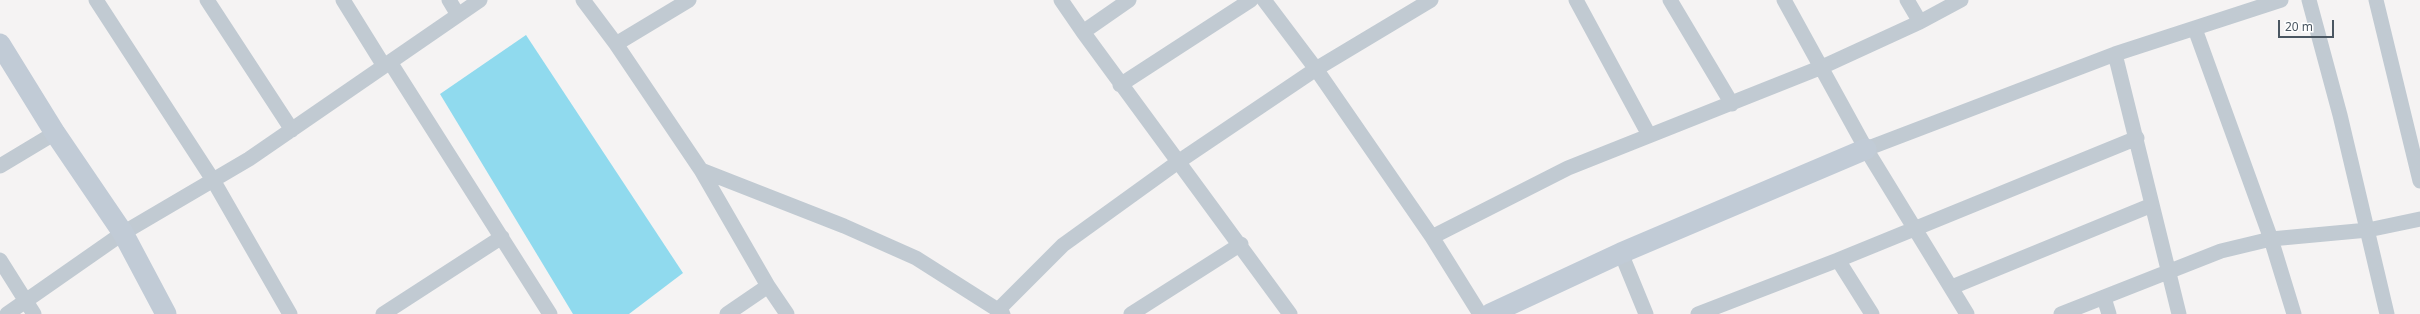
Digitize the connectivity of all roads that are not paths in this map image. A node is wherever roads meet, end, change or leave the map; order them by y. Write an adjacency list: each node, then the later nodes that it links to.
1 (96, 0): 41 (street)
2 (207, 0): 33 (street)
3 (343, 0): 28 (street)
4 (449, 0): 21 (street)
5 (480, 0): 21 (street)
6 (583, 0): 26 (street)
7 (689, 0): 26 (street)
8 (1061, 0): 24 (street)
9 (1129, 0): 24 (street)
10 (1251, 0): 31 (street)
11 (1264, 0): 30 (street)
12 (1431, 0): 30 (street)
13 (1576, 0): 35 (street)
14 (1670, 0): 32 (street)
15 (1784, 0): 29 (street)
16 (1907, 0): 22 (street)
17 (1961, 0): 22 (street)
18 (2282, 0): 23 (street)
19 (2309, 0): 46 (street)
20 (2376, 0): 42 (street)
21 (458, 15): 28 (street)
22 (1920, 22): 29 (street)
23 (2195, 29): 27 (street); 50 (street)
24 (1083, 32): 31 (street)
25 (0, 44): 34 (street)
26 (616, 44): 40 (street)
27 (2115, 54): 36 (street); 37 (street)
28 (387, 64): 33 (street); 48 (street)
29 (1822, 67): 32 (street); 37 (street)
30 (1316, 69): 38 (street); 49 (street)
31 (1120, 85): 38 (street)
32 (1732, 104): 35 (street)
33 (292, 130): 41 (street)
34 (55, 134): 39 (street); 47 (street)
35 (1649, 135): 49 (street)
36 (2137, 138): 43 (street); 45 (street)
37 (1866, 149): 45 (street); 52 (street)
38 (1178, 162): 51 (street); 60 (street)
39 (0, 166)
40 (701, 170): 56 (street); 60 (street)
41 (213, 180): 47 (street); 64 (street)
42 (2420, 181)
43 (2152, 205): 55 (street); 57 (street)
44 (2420, 219): 46 (street)
45 (1916, 229): 54 (street); 57 (street)
46 (2368, 230): 50 (street); 81 (street)
47 (123, 233): 59 (street); 63 (street)
48 (502, 237): 65 (street); 66 (street)
49 (1432, 237): 71 (street)
50 (2271, 239): 55 (street); 80 (street)
51 (1241, 244): 69 (street); 70 (street)
52 (1621, 253): 72 (street); 73 (street)
53 (0, 260): 59 (street)
54 (1838, 260): 74 (street); 75 (street)
55 (2167, 271): 58 (street); 79 (street)
56 (768, 286): 67 (street); 68 (street)
57 (1952, 287): 76 (street)
58 (2104, 298): 77 (street); 78 (street)
59 (25, 302): 61 (street); 62 (street)
60 (1001, 312)
61 (7, 314)
62 (34, 314)
63 (166, 314)
64 (290, 314)
65 (383, 314)
66 (550, 314)
67 (727, 314)
68 (786, 314)
69 (1131, 314)
70 (1290, 314)
71 (1480, 314)
72 (1490, 314)
73 (1646, 314)
74 (1698, 314)
75 (1872, 314)
76 (1967, 314)
77 (2061, 314)
78 (2109, 314)
79 (2179, 314)
80 (2294, 314)
81 (2387, 314)

